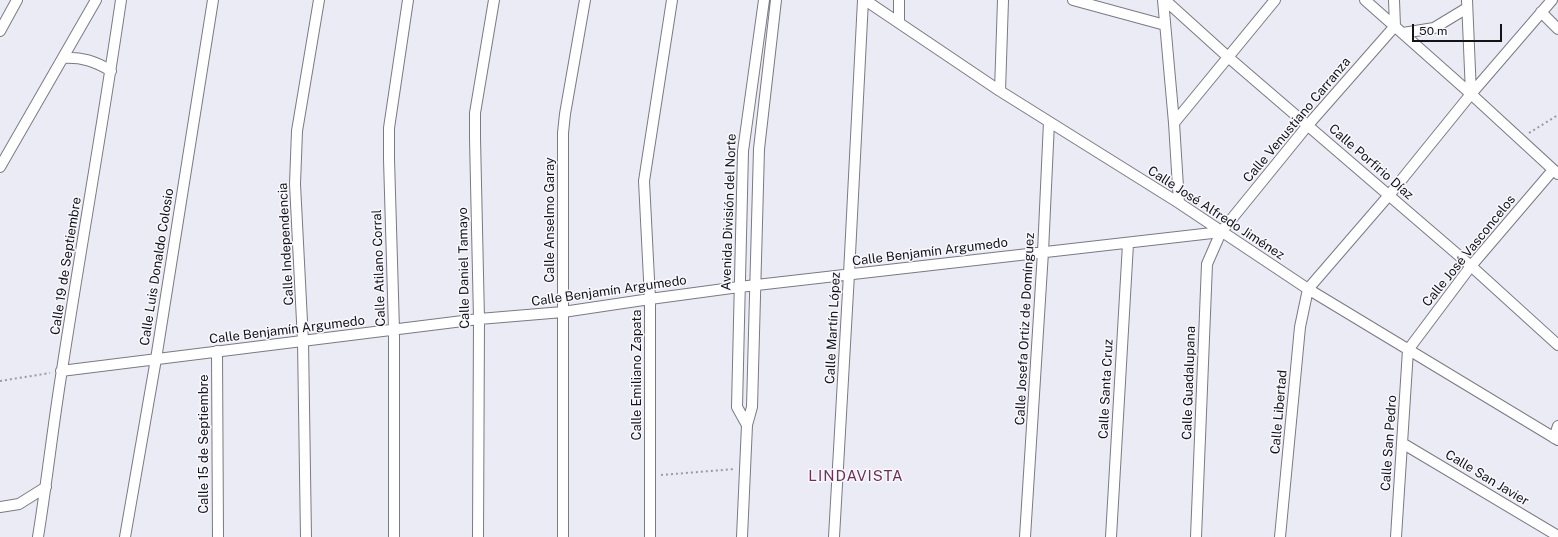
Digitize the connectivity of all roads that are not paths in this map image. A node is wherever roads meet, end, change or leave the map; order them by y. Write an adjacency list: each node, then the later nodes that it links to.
1 (18, 0): 27 (street)
2 (121, 0): 31 (street, Calle 19 de Septiembre)
3 (213, 0): 57 (street, Calle Luis Donaldo Colosio)
4 (319, 0): 53 (street, Calle Independencia)
5 (408, 0): 52 (street, Calle Atilano Corral)
6 (494, 0): 51 (street, Calle Daniel Tamayo)
7 (584, 0): 50 (street, Calle Anselmo Garay)
8 (672, 0): 49 (street, Calle Emiliano Zapata)
9 (764, 0): 47 (street, Avenida División del Norte)
10 (776, 0): 46 (street, Avenida División del Norte)
11 (864, 0): 23 (street, Calle José Alfredo Jiménez); 45 (street, Calle Martín López)
12 (899, 0): 23 (street)
13 (1003, 0): 32 (street)
14 (1073, 0): 24 (street)
15 (1164, 0): 24 (street); 29 (street, Calle Porfirio Díaz)
16 (1275, 0): 29 (street)
17 (1365, 0): 25 (street)
18 (1394, 0): 25 (street)
19 (1552, 0): 22 (street)
20 (95, 1): 30 (street)
21 (1467, 4): 28 (street); 33 (street)
22 (1541, 12): 26 (street); 33 (street)
23 (899, 23): 32 (street, Calle José Alfredo Jiménez)
24 (1165, 25): 35 (street)
25 (1395, 26): 28 (street); 36 (street, Calle Venustiano Carranza)
26 (1558, 29)
27 (0, 31)
28 (1403, 33): 33 (street)
29 (1228, 57): 35 (street); 36 (street, Calle Porfirio Díaz)
30 (63, 58): 31 (street); 37 (street)
31 (111, 71): 58 (street, Calle 19 de Septiembre)
32 (1000, 91): 34 (street, Calle José Alfredo Jiménez)
33 (1472, 94): 38 (street); 39 (street)
34 (1049, 122): 40 (street, Calle José Alfredo Jiménez); 43 (street, Calle Josefa Ortiz de Domínguez)
35 (1174, 123): 40 (street)
36 (1308, 125): 39 (street, Calle Porfirio Díaz); 41 (street, Calle Venustiano Carranza)
37 (0, 167)
38 (1556, 172): 44 (street, Calle José Vasconcelos)
39 (1390, 194): 44 (street, Calle Porfirio Díaz); 48 (street)
40 (1179, 203): 41 (street, Calle José Alfredo Jiménez)
41 (1221, 232): 42 (street, Calle Benjamín Argumedo); 48 (street, Calle José Alfredo Jiménez); 78 (street, Calle Guadalupana)
42 (1128, 244): 43 (street, Calle Benjamín Argumedo); 77 (street, Calle Santa Cruz)
43 (1043, 252): 45 (street, Calle Benjamín Argumedo); 76 (street, Calle Josefa Ortiz de Domínguez)
44 (1471, 266): 54 (street, Calle Porfirio Díaz); 55 (street, Calle José Vasconcelos)
45 (849, 274): 46 (street, Calle Benjamín Argumedo); 75 (street, Calle Martín López)
46 (755, 286): 47 (street, Calle Benjamín Argumedo); 59 (street, Avenida División del Norte)
47 (739, 287): 49 (street, Calle Benjamín Argumedo); 59 (street, Avenida División del Norte)
48 (1308, 289): 55 (street, Calle José Alfredo Jiménez); 79 (street, Calle Libertad)
49 (650, 299): 50 (street, Calle Benjamín Argumedo); 73 (street, Calle Emiliano Zapata)
50 (563, 312): 51 (street, Calle Benjamín Argumedo); 72 (street, Calle Anselmo Garay)
51 (479, 319): 52 (street, Calle Benjamín Argumedo); 71 (street, Calle Daniel Tamayo)
52 (394, 330): 53 (street, Calle Benjamín Argumedo); 70 (street, Calle Atilano Corral)
53 (303, 341): 56 (street, Calle Benjamín Argumedo); 69 (street, Calle Independencia)
54 (1558, 345)
55 (1408, 350): 61 (street, Calle José Alfredo Jiménez); 62 (street, Calle San Pedro)
56 (217, 351): 57 (street, Calle Benjamín Argumedo); 68 (street, Calle 15 de Septiembre)
57 (156, 359): 58 (street, Calle Benjamín Argumedo); 67 (street, Calle Luis Donaldo Colosio)
58 (62, 371): 63 (street, Calle 19 de Septiembre)
59 (746, 425): 74 (street, Avenida División del Norte)
60 (1558, 426): 61 (street)
61 (1556, 439)
62 (1402, 443): 65 (street, Calle San Javier); 80 (street, Calle San Pedro)
63 (46, 487): 64 (street); 66 (street, Calle 19 de Septiembre)
64 (0, 507)
65 (1558, 536)
66 (38, 537)
67 (125, 537)
68 (218, 537)
69 (306, 537)
70 (394, 537)
71 (478, 537)
72 (563, 537)
73 (650, 537)
74 (742, 537)
75 (834, 537)
76 (1025, 537)
77 (1110, 537)
78 (1196, 537)
79 (1280, 537)
80 (1396, 537)

